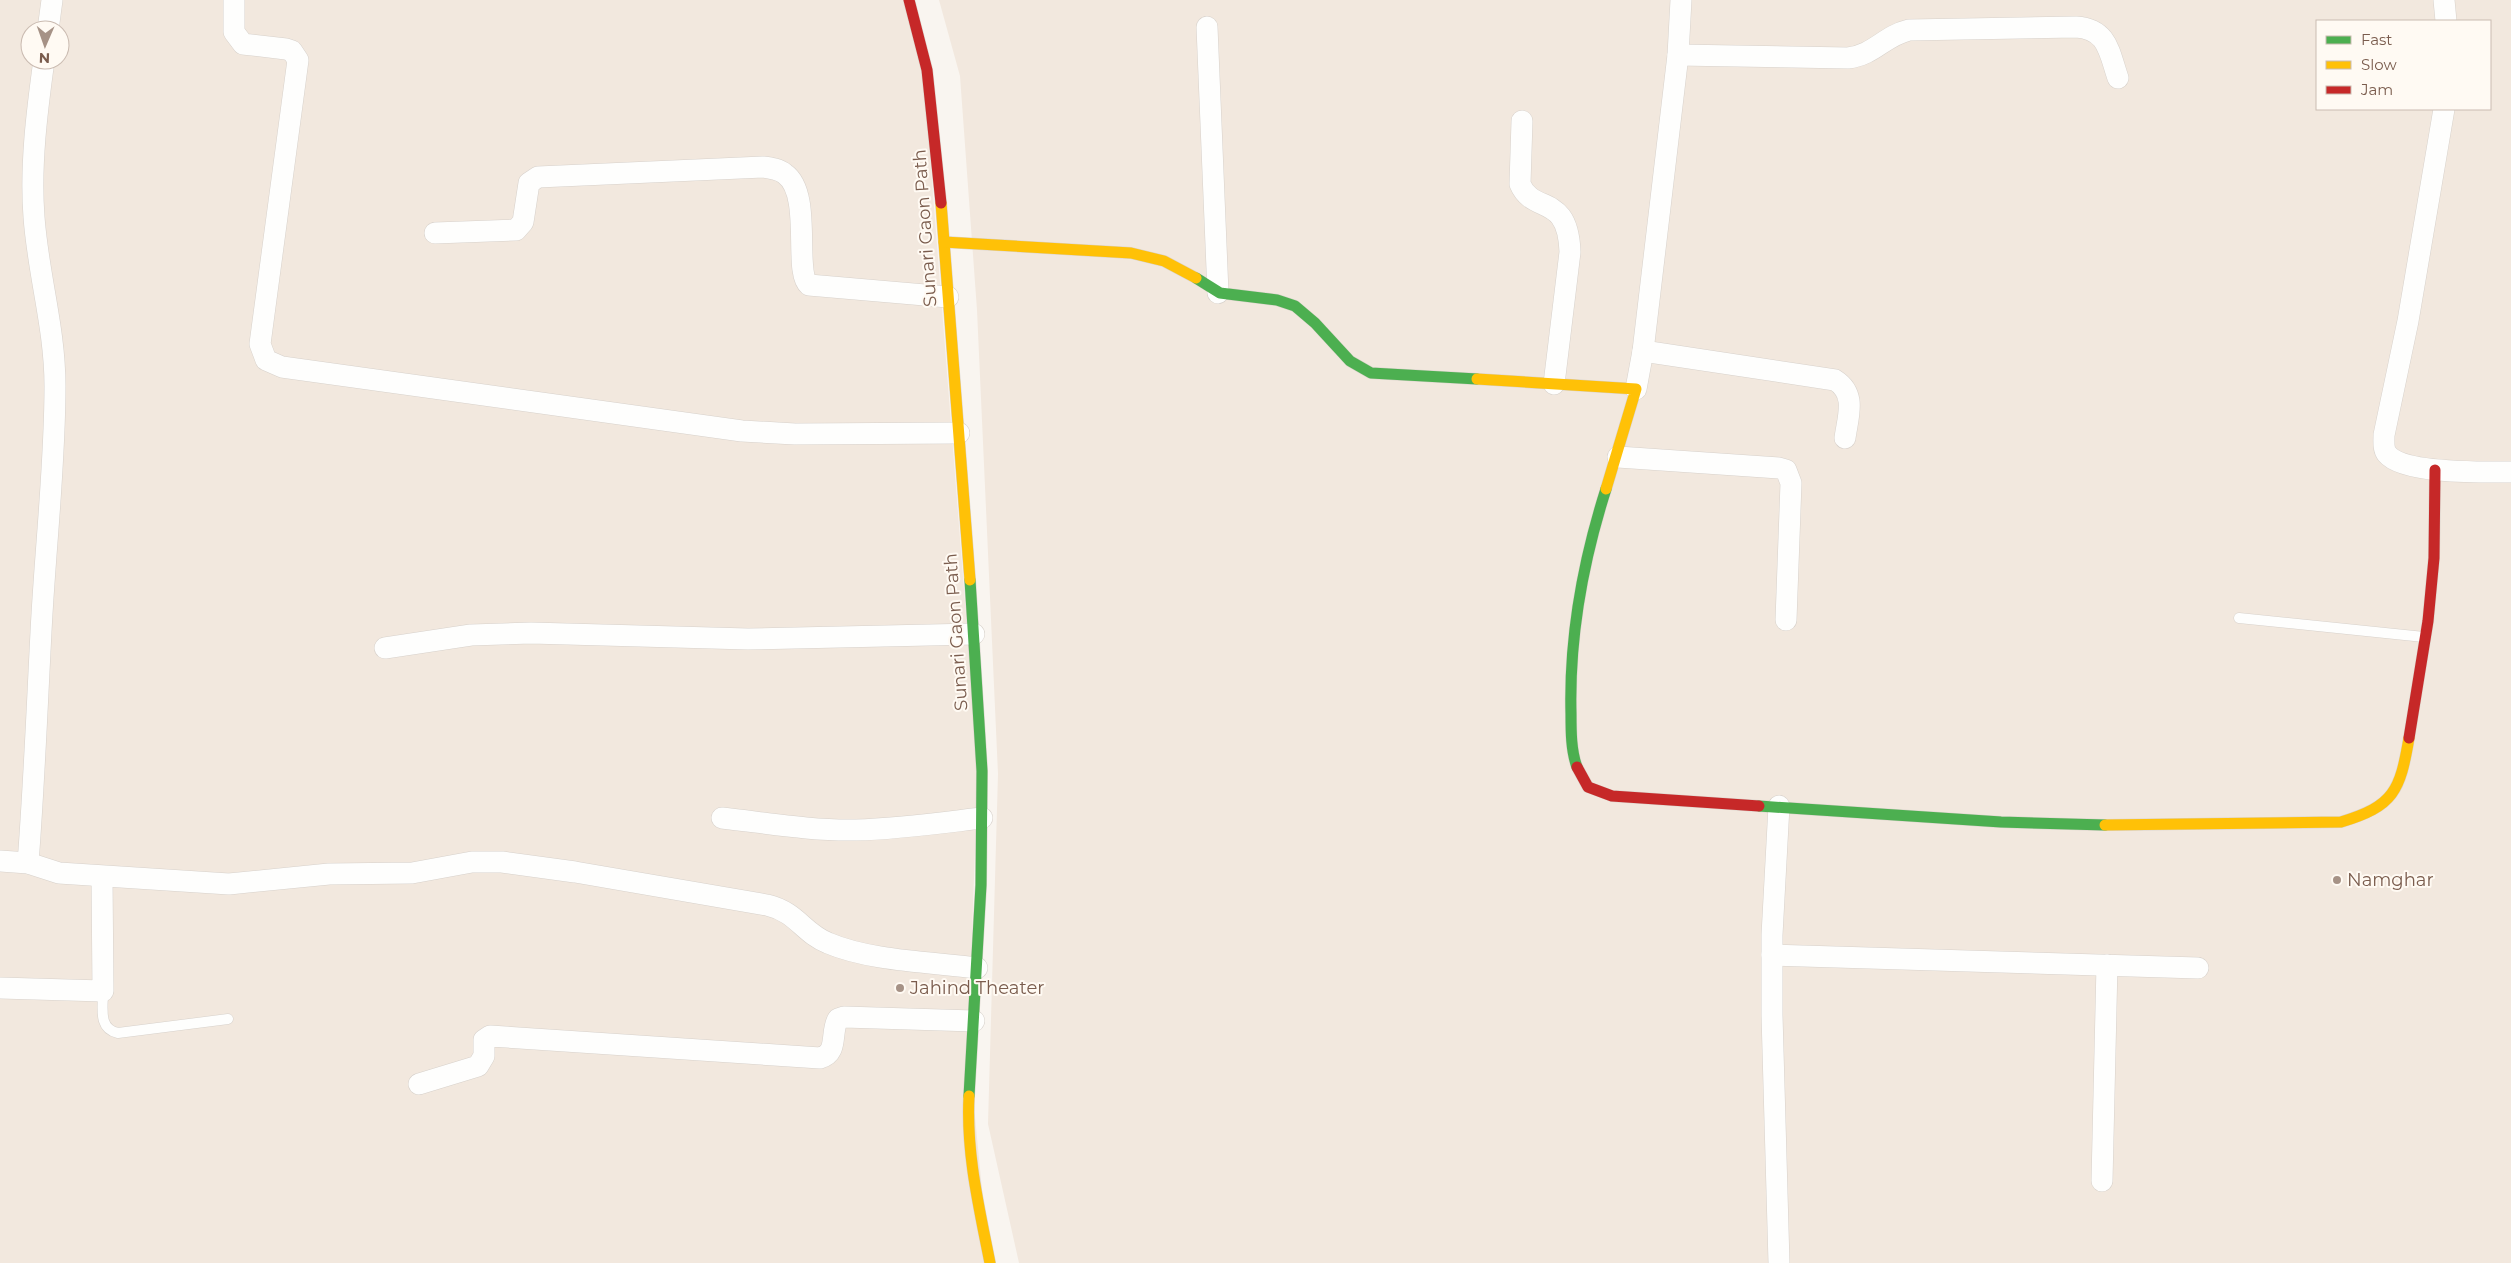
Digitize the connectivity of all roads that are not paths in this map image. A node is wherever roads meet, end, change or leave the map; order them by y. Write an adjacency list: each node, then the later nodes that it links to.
1 (52, 0): 6 (street)
2 (234, 0): 21 (street)
3 (909, 0): 15 (street, Sunari Gaon Path)
4 (1680, 0): 9 (street)
5 (2444, 0): 7 (street)
6 (49, 20)
7 (2446, 20)
8 (1207, 27): 16 (street)
9 (1678, 55): 11 (street); 18 (street)
10 (43, 70): 35 (street)
11 (2118, 78)
12 (2444, 110): 24 (street)
13 (1522, 121): 19 (street)
14 (435, 233): 17 (street)
15 (944, 242): 16 (street); 17 (street, Sunari Gaon Path)
16 (1218, 293): 19 (street)
17 (948, 297): 21 (street, Sunari Gaon Path)
18 (1643, 351): 20 (street); 22 (street)
19 (1554, 384): 20 (street)
20 (1636, 389): 23 (street)
21 (959, 433): 28 (street, Sunari Gaon Path)
22 (1845, 438)
23 (1618, 457): 27 (street); 31 (street)
24 (2435, 470): 25 (street); 29 (street)
25 (2511, 472)
26 (2239, 618): 29 (lane)
27 (1786, 620)
28 (974, 634): 30 (street); 33 (street, Sunari Gaon Path)
29 (2426, 637): 31 (street)
30 (385, 648)
31 (1780, 806): 37 (street)
32 (722, 818): 33 (street)
33 (982, 818): 39 (street, Sunari Gaon Path)
34 (0, 861): 35 (street)
35 (28, 863): 36 (street)
36 (102, 877): 39 (street); 42 (street)
37 (1772, 955): 38 (street); 48 (street)
38 (2107, 965): 40 (street); 46 (street)
39 (977, 968): 44 (street, Sunari Gaon Path)
40 (2198, 968)
41 (0, 988): 42 (street)
42 (102, 991): 43 (lane)
43 (228, 1019)
44 (974, 1021): 45 (street); 47 (street, Sunari Gaon Path)
45 (419, 1084)
46 (2102, 1181)
47 (990, 1263)
48 (1779, 1263)

